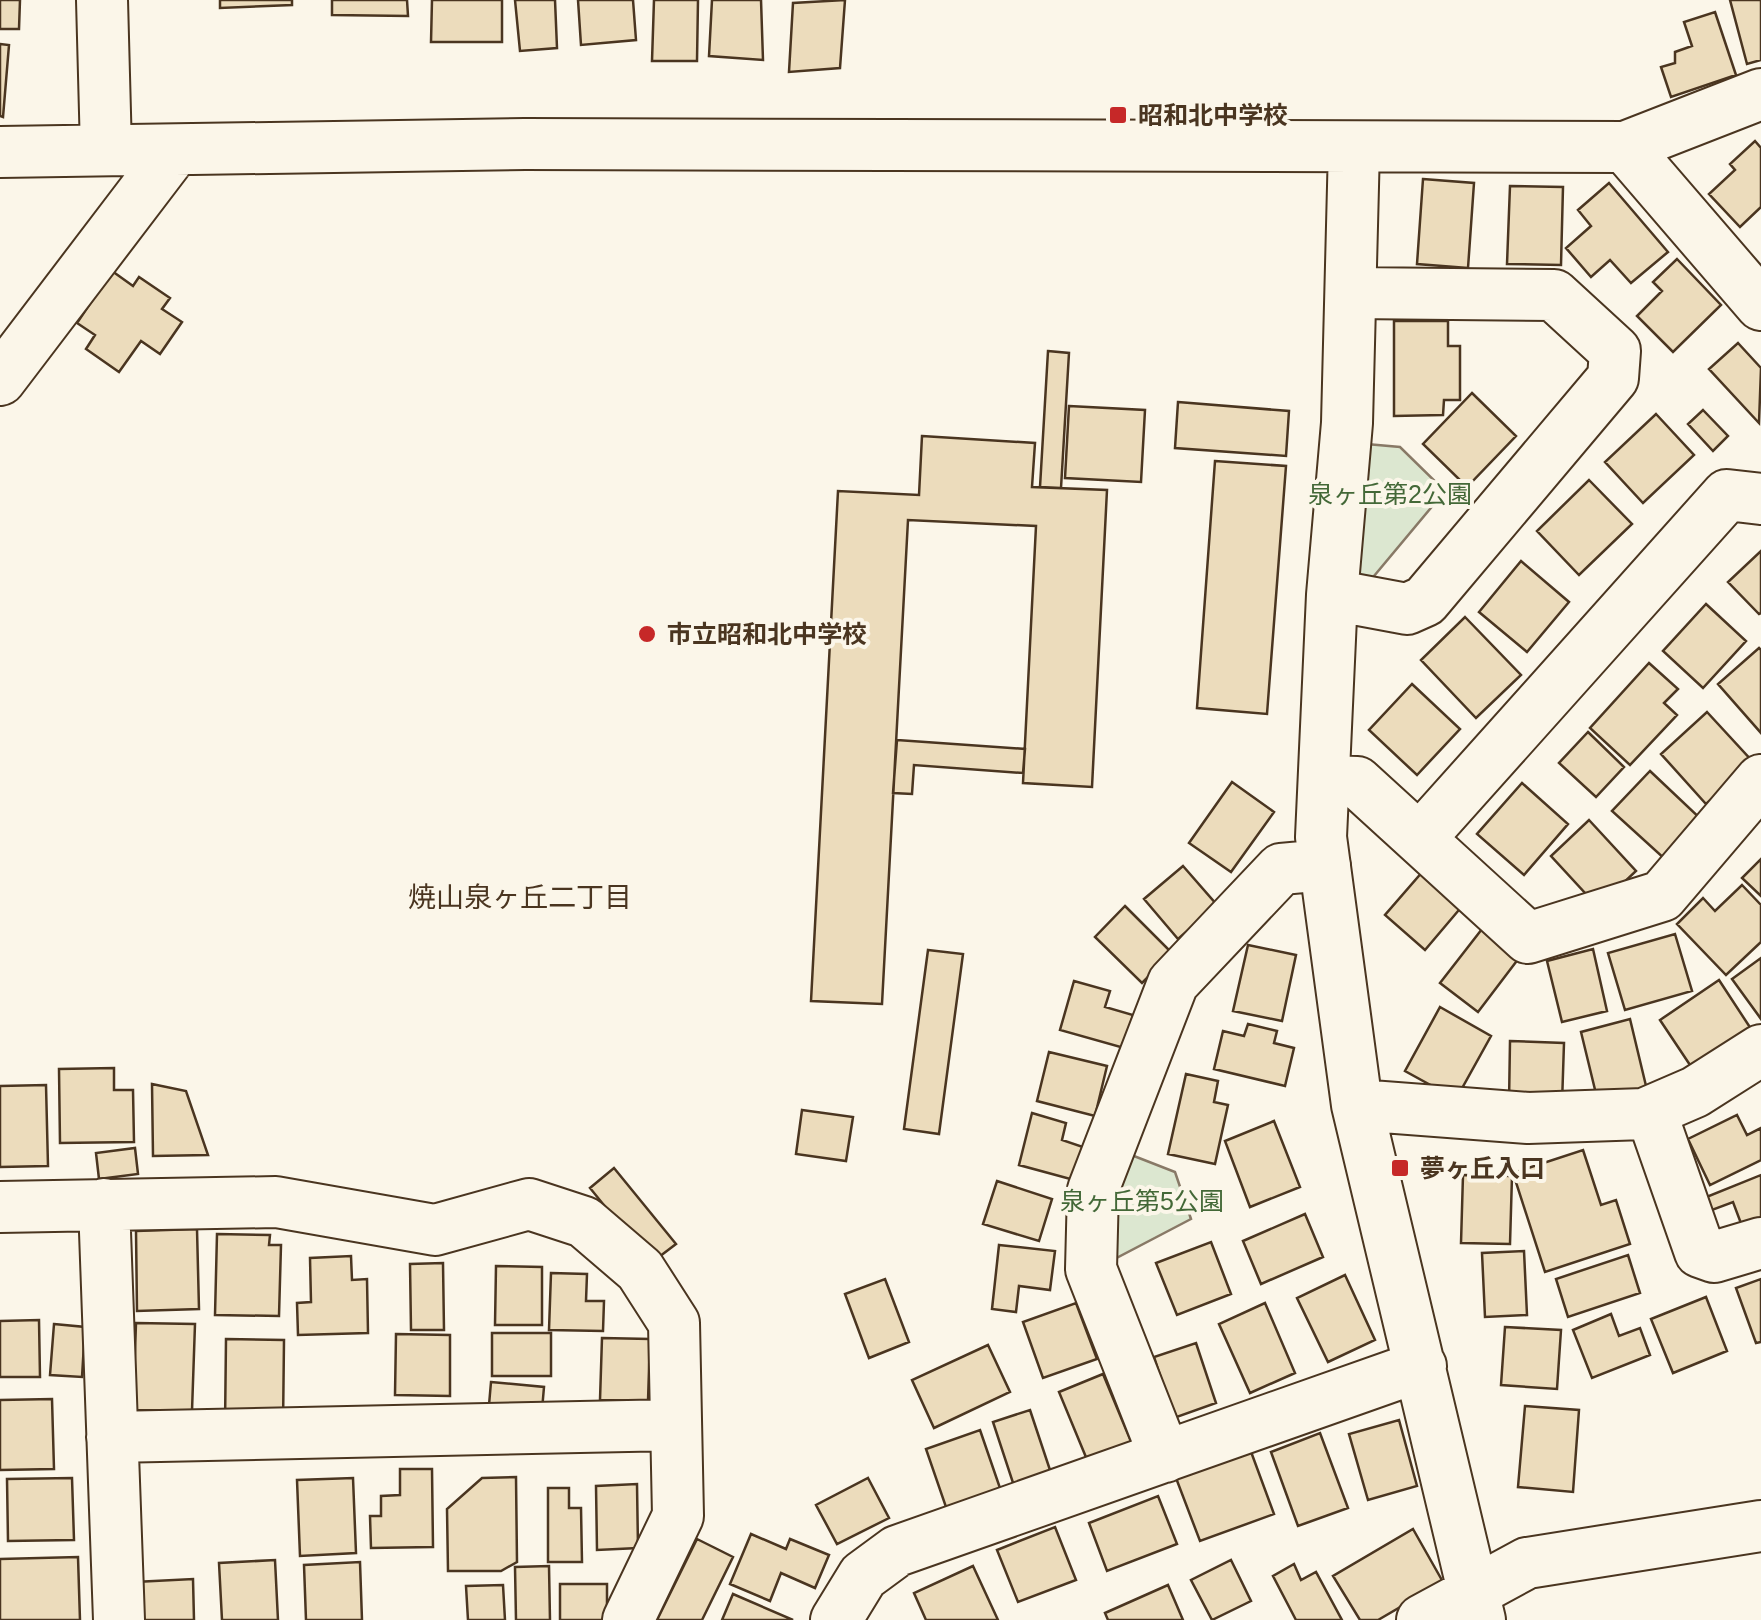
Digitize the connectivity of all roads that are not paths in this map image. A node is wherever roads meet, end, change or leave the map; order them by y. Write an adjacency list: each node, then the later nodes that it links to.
1 (102, 0): 5 (street)
2 (1761, 94): 4 (street)
3 (1354, 146): 4 (street); 6 (street); 8 (street)
4 (1625, 146): 9 (street)
5 (106, 150): 6 (street); 7 (street)
6 (176, 150): 10 (street)
7 (0, 152)
8 (1352, 293): 12 (street); 12 (street)
9 (1761, 305)
10 (0, 380)
11 (1761, 499): 15 (street)
12 (1332, 595): 14 (street)
13 (1761, 780): 15 (street)
14 (1327, 782): 15 (street); 16 (street)
15 (1421, 836)
16 (1325, 865): 18 (street); 26 (street)
17 (1761, 1050): 19 (street)
18 (1356, 1105): 19 (street); 23 (street)
19 (1651, 1112): 22 (street)
20 (104, 1204): 21 (street); 24 (street); 25 (street)
21 (0, 1206)
22 (1761, 1242)
23 (1421, 1366): 26 (street); 28 (street)
24 (676, 1425): 25 (street); 30 (street)
25 (112, 1437): 29 (street)
26 (1165, 1457): 31 (street)
27 (1761, 1526): 28 (street)
28 (1477, 1604): 32 (street)
29 (119, 1620)
30 (628, 1620)
31 (836, 1620)
32 (1422, 1620)

